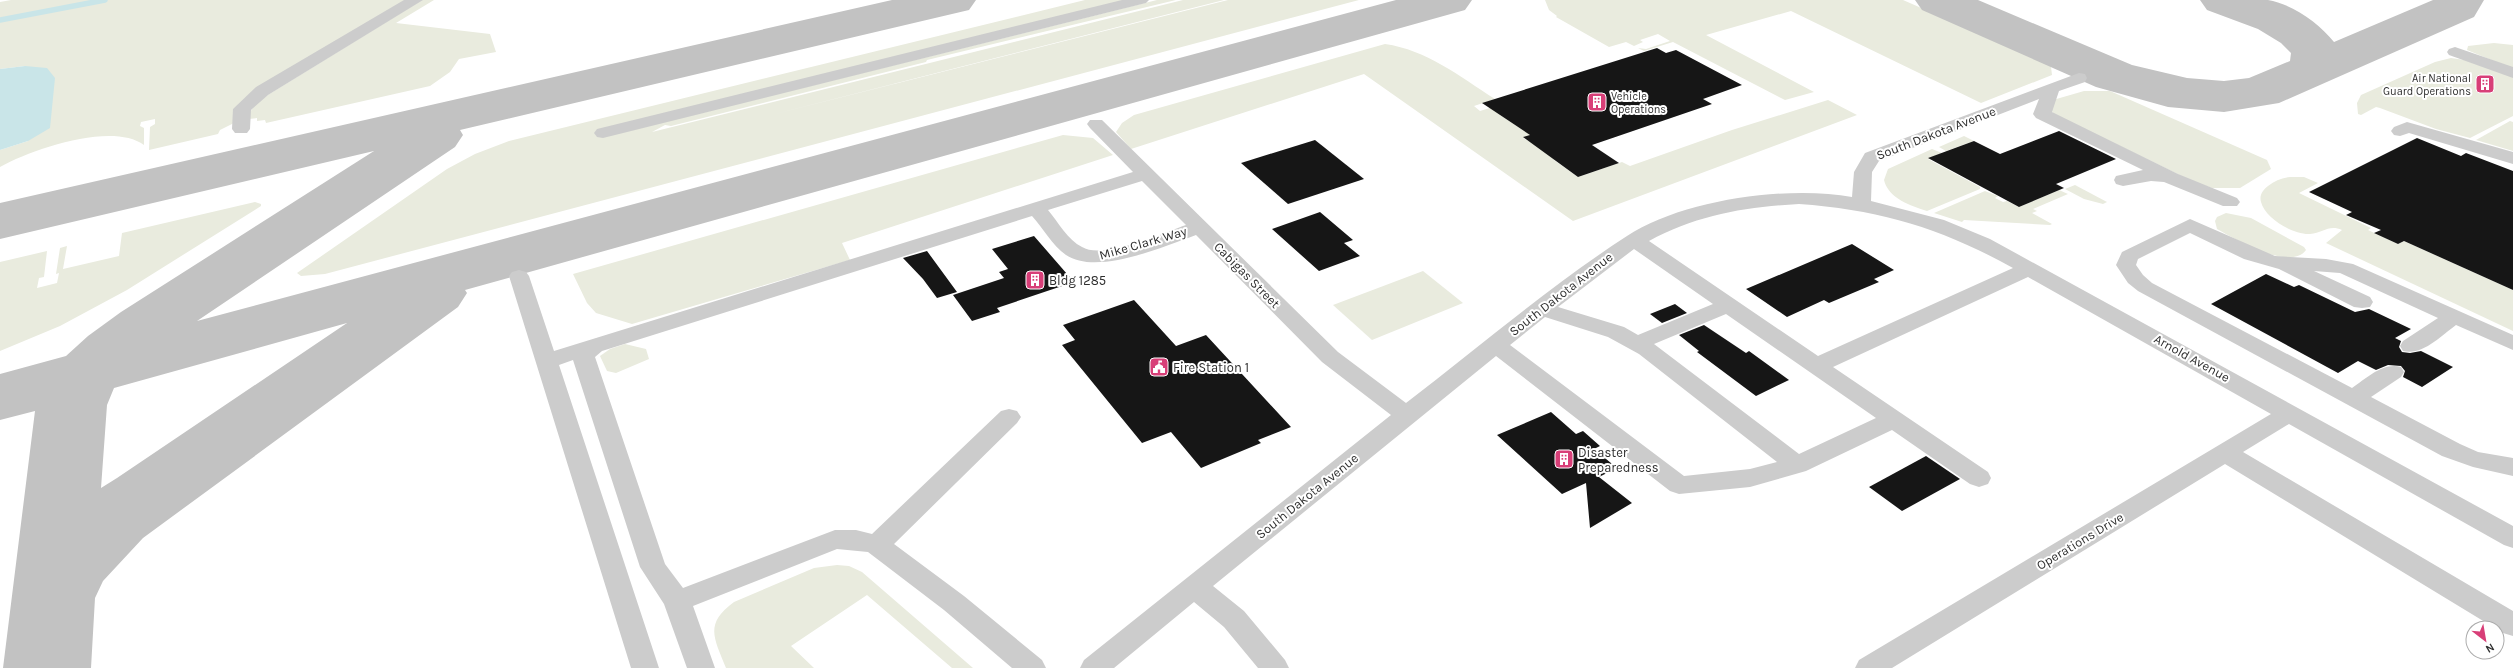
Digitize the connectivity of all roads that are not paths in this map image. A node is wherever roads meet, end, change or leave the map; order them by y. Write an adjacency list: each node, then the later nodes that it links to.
1 (415, 0): 8 (street)
2 (1141, 0): 10 (street)
3 (2455, 52): 4 (street)
4 (2513, 73)
5 (2079, 78): 6 (street, South Dakota Avenue)
6 (2052, 88): 13 (street); 16 (street, South Dakota Avenue)
7 (1096, 124): 12 (street, Cabigas Street)
8 (241, 129)
9 (2400, 131): 11 (street)
10 (603, 132)
11 (2513, 158)
12 (1145, 174): 17 (street); 18 (street, Cabigas Street)
13 (2170, 176): 14 (street); 15 (street)
14 (2122, 180)
15 (2230, 202)
16 (1861, 203): 19 (street, South Dakota Avenue); 21 (street, Arnold Avenue)
17 (1036, 208): 18 (street, Mike Clark Way); 30 (street)
18 (1199, 227): 37 (street, Cabigas Street)
19 (1634, 240): 24 (street); 25 (street, South Dakota Avenue)
20 (2282, 263): 23 (street); 26 (street); 35 (street)
21 (2031, 268): 33 (street); 36 (street, Arnold Avenue)
22 (519, 276): 32 (street)
23 (2362, 302)
24 (1729, 304): 27 (street); 33 (street)
25 (1540, 310): 27 (street); 29 (street, South Dakota Avenue)
26 (2455, 316): 28 (street); 31 (street)
27 (1637, 343): 41 (street)
28 (2513, 343)
29 (1496, 344): 37 (street, South Dakota Avenue); 41 (street)
30 (594, 346): 32 (street); 47 (street)
31 (2411, 346)
32 (546, 361): 49 (street)
33 (1818, 366): 39 (street)
34 (2393, 372): 35 (street)
35 (2353, 398): 42 (street)
36 (2290, 413): 40 (street, Operations Drive); 44 (street, Arnold Avenue)
37 (1406, 415): 46 (street, South Dakota Avenue)
38 (1009, 417): 45 (street)
39 (1895, 419): 41 (street); 43 (street)
40 (2226, 453): 48 (street); 54 (street, Operations Drive)
41 (1798, 465)
42 (2513, 467)
43 (1979, 478)
44 (2513, 538)
45 (877, 545): 47 (street); 51 (street)
46 (1195, 587): 52 (street, South Dakota Avenue); 53 (street)
47 (676, 601): 50 (street)
48 (2513, 625)
49 (645, 668)
50 (701, 668)
51 (1032, 668)
52 (1094, 668)
53 (1275, 668)
54 (1869, 668)

